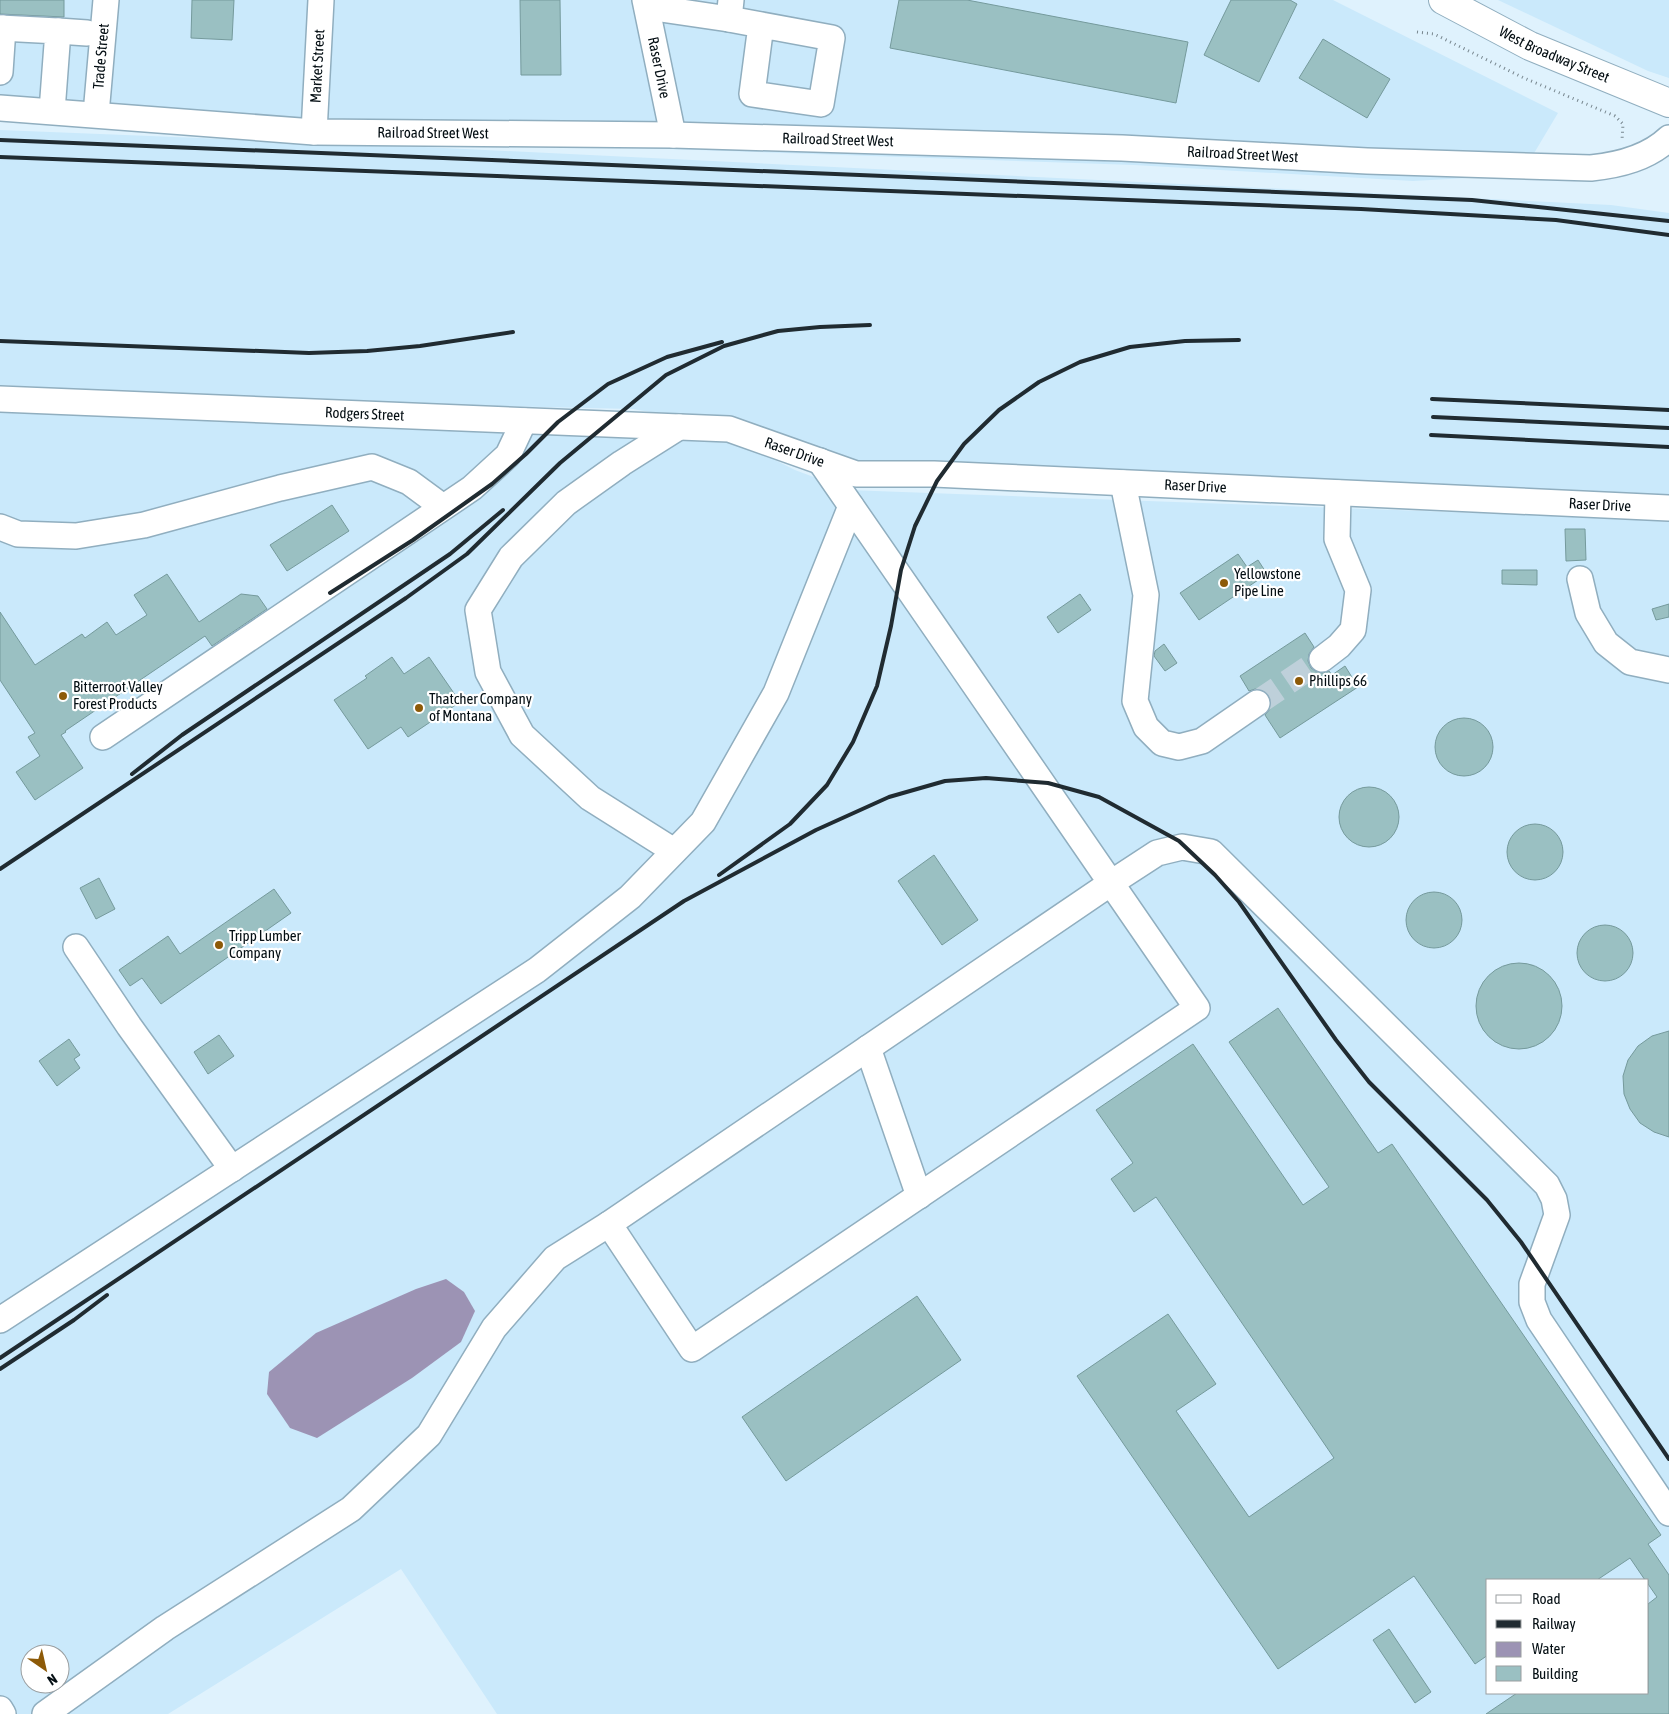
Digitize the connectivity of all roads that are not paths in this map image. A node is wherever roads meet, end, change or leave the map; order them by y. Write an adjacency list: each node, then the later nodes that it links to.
1 (106, 0): 14 (street, Trade Street)
2 (321, 0): 15 (street, Market Street)
3 (1443, 0): 11 (main road, West Broadway Street)
4 (646, 3): 5 (street); 16 (street, Raser Drive)
5 (730, 10): 6 (street)
6 (761, 25)
7 (2, 28): 8 (street); 10 (street)
8 (58, 31): 9 (street); 13 (street)
9 (87, 33)
10 (0, 72)
11 (1669, 104)
12 (0, 108): 13 (street, Railroad Street West)
13 (52, 111): 14 (street, Railroad Street West)
14 (96, 114): 15 (street, Railroad Street West)
15 (314, 132): 16 (street, Railroad Street West)
16 (673, 135): 17 (street, Railroad Street West)
17 (1669, 138)
18 (0, 399): 19 (street, Rodgers Street)
19 (524, 421): 20 (street, Rodgers Street); 26 (street)
20 (679, 427): 21 (street, Rodgers Street); 34 (street)
21 (730, 429): 22 (street, Raser Drive)
22 (820, 460): 23 (street, Raser Drive); 25 (street)
23 (1123, 483): 24 (street, Raser Drive); 32 (street)
24 (1338, 493): 27 (street, Raser Drive); 30 (street)
25 (852, 506): 34 (street); 35 (street)
26 (443, 507): 28 (street); 33 (street)
27 (1669, 508)
28 (0, 527)
29 (1580, 579): 31 (street)
30 (1322, 659)
31 (1669, 670)
32 (1257, 703)
33 (102, 737)
34 (674, 851): 38 (street)
35 (1111, 883): 37 (street); 39 (street); 42 (street)
36 (76, 947): 38 (street)
37 (868, 1048): 39 (street); 40 (street)
38 (232, 1169): 41 (street)
39 (919, 1196): 40 (street)
40 (609, 1224): 45 (street)
41 (0, 1320)
42 (1669, 1513)
43 (0, 1710): 44 (street)
44 (3, 1714)
45 (45, 1714)

